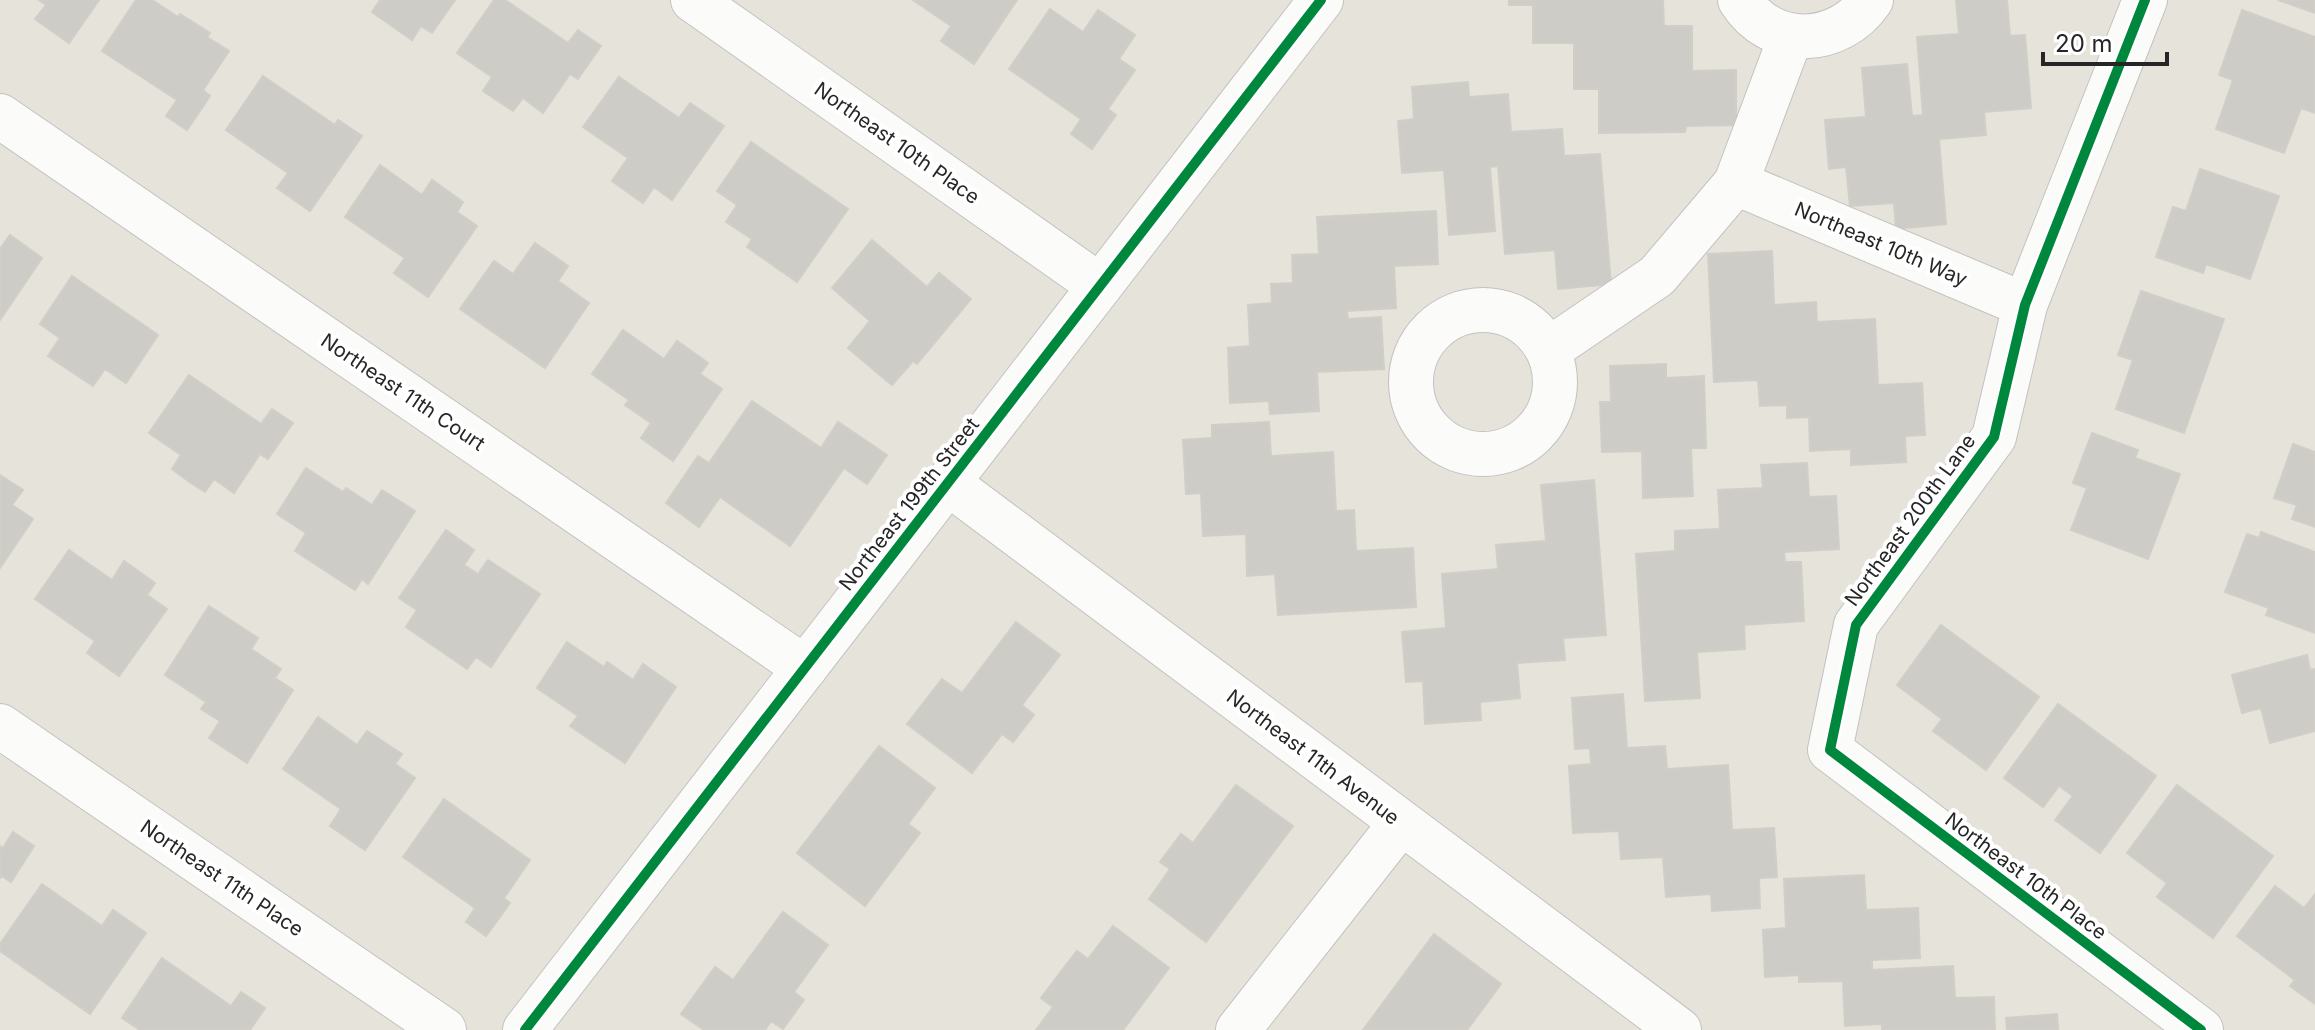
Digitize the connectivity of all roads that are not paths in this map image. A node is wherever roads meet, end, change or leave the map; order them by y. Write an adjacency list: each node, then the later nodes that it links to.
1 (693, 0): 9 (street, Northeast 10th Place)
2 (1321, 0): 9 (street, Northeast 199th Street)
3 (1740, 0): 6 (street)
4 (1871, 0): 6 (street)
5 (2145, 0): 10 (street, Northeast 200th Lane)
6 (1791, 36): 8 (street)
7 (0, 116): 13 (street, Northeast 11th Court)
8 (1736, 183): 10 (street, Northeast 10th Way); 11 (street)
9 (1100, 286): 12 (street, Northeast 199th Street)
10 (2025, 305): 15 (street, Northeast 200th Lane)
11 (1548, 350)
12 (948, 483): 13 (street, Northeast 199th Street); 16 (street, Northeast 11th Avenue)
13 (805, 668): 18 (street, Northeast 199th Street)
14 (0, 726): 17 (street, Northeast 11th Place)
15 (1830, 750): 21 (street, Northeast 10th Place)
16 (1401, 823): 19 (street); 20 (street, Northeast 11th Avenue)
17 (444, 1030)
18 (525, 1030)
19 (1238, 1030)
20 (1679, 1030)
21 (2201, 1030)

